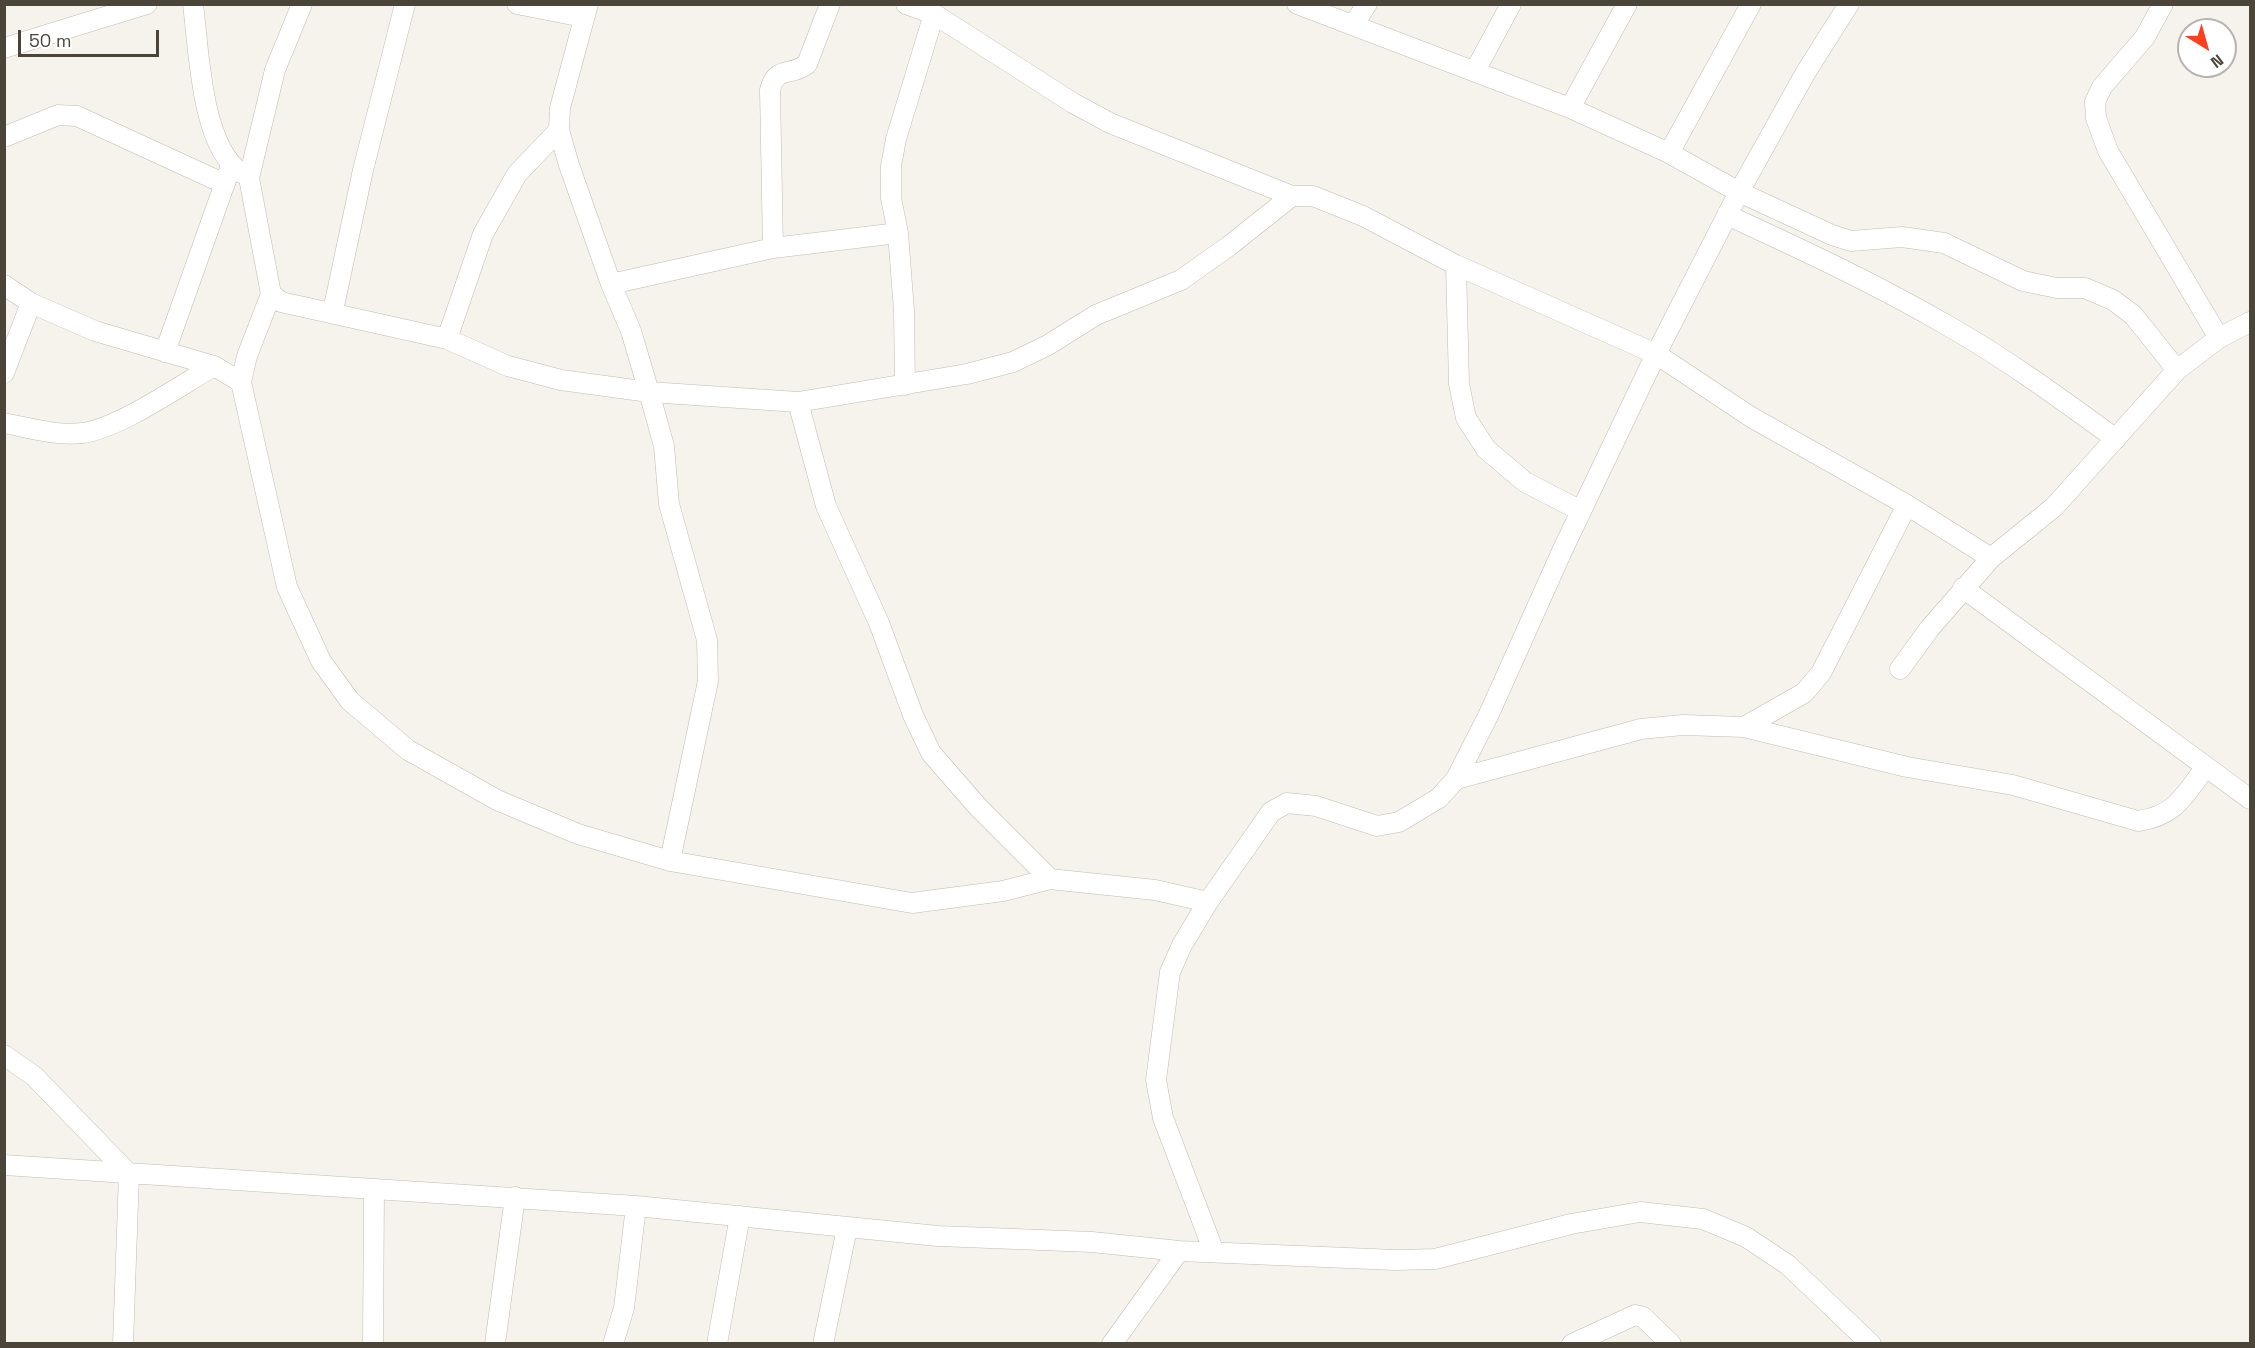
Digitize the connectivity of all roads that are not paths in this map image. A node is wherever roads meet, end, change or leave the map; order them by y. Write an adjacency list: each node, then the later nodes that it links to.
1 (147, 4): 18 (street)
2 (193, 4): 24 (street)
3 (302, 4): 25 (street)
4 (405, 4): 36 (street)
5 (517, 4): 15 (street)
6 (830, 4): 30 (street)
7 (906, 4): 16 (street)
8 (1297, 4): 17 (street)
9 (1367, 4): 17 (street)
10 (1511, 4): 19 (street)
11 (1627, 4): 20 (street)
12 (1751, 4): 23 (street)
13 (1849, 4): 26 (street)
14 (2163, 4): 38 (street)
15 (585, 11): 21 (street)
16 (934, 14): 27 (street); 29 (street)
17 (1353, 26): 19 (street)
18 (4, 48)
19 (1475, 71): 20 (street)
20 (1570, 108): 23 (street)
21 (560, 130): 32 (street); 39 (street)
22 (4, 137): 24 (street)
23 (1669, 153): 26 (street)
24 (228, 175): 25 (street); 40 (street)
25 (249, 178): 34 (street)
26 (1739, 192): 28 (street); 43 (street)
27 (1292, 196): 31 (street); 46 (street)
28 (1727, 215): 41 (street); 50 (street)
29 (898, 233): 30 (street); 46 (street)
30 (773, 248): 32 (street)
31 (1456, 265): 41 (street); 52 (street)
32 (611, 284): 47 (street)
33 (4, 285): 35 (street)
34 (271, 294): 36 (street); 45 (street)
35 (31, 303): 40 (street); 44 (street)
36 (333, 311): 39 (street)
37 (2250, 322): 38 (street)
38 (2219, 338): 43 (street)
39 (447, 339): 47 (street)
40 (165, 352): 42 (street)
41 (1656, 354): 51 (street); 52 (street)
42 (214, 366): 45 (street); 49 (street)
43 (2177, 369): 50 (street)
44 (4, 373)
45 (241, 382): 60 (street)
46 (904, 385): 48 (street)
47 (649, 392): 48 (street); 60 (street)
48 (798, 402): 61 (street)
49 (4, 423)
50 (2116, 439): 53 (street)
51 (1907, 505): 53 (street); 56 (street)
52 (1581, 511): 58 (street)
53 (1991, 558): 54 (street)
54 (1963, 588): 55 (street); 57 (street)
55 (1900, 669)
56 (1744, 727): 57 (street); 58 (street)
57 (2205, 768): 59 (street)
58 (1456, 779): 62 (street)
59 (2250, 799)
60 (670, 861): 61 (street)
61 (1050, 879): 62 (street)
62 (1208, 902): 72 (street)
63 (4, 1055): 65 (street)
64 (4, 1165): 65 (street)
65 (129, 1174): 66 (street); 73 (street)
66 (374, 1189): 67 (street); 74 (street)
67 (515, 1197): 68 (street); 75 (street)
68 (636, 1206): 69 (street); 76 (street)
69 (740, 1216): 70 (street); 77 (street)
70 (847, 1228): 71 (street); 78 (street)
71 (1179, 1251): 72 (street); 79 (street)
72 (1214, 1252): 82 (street)
73 (123, 1344)
74 (373, 1344)
75 (495, 1344)
76 (612, 1344)
77 (717, 1344)
78 (823, 1344)
79 (1112, 1344)
80 (1572, 1344): 81 (street)
81 (1671, 1344)
82 (1871, 1344)

